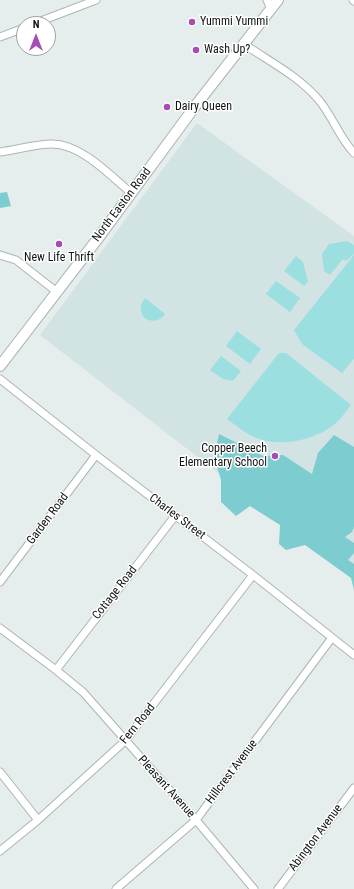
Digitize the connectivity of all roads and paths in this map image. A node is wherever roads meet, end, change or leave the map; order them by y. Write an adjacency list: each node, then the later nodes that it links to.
1 (96, 0): 4 (street)
2 (278, 0): 3 (main road, North Easton Road)
3 (269, 4): 7 (main road, North Easton Road)
4 (54, 16)
5 (16, 31): 6 (street)
6 (0, 37)
7 (244, 44): 9 (street); 10 (main road, North Easton Road)
8 (0, 152): 10 (street)
9 (354, 153)
10 (131, 193): 12 (main road, North Easton Road)
11 (0, 254): 12 (street)
12 (57, 292): 13 (main road, North Easton Road)
13 (0, 366)
14 (0, 379): 15 (street, Charles Street)
15 (96, 455): 16 (street, Charles Street); 18 (street, Garden Road)
16 (175, 516): 17 (street, Charles Street); 22 (street, Cottage Road)
17 (253, 575): 20 (street, Charles Street); 23 (street, Fern Road)
18 (0, 582)
19 (0, 628): 22 (street, Pleasant Avenue)
20 (332, 639): 21 (street, Charles Street); 27 (street, Hillcrest Avenue)
21 (354, 656)
22 (56, 670): 23 (street, Pleasant Avenue)
23 (125, 741): 26 (street, Fern Road); 27 (street, Pleasant Avenue)
24 (0, 772): 26 (street)
25 (354, 788): 31 (street, Abington Avenue)
26 (38, 820): 28 (street, Fern Road)
27 (196, 820): 29 (street, Hillcrest Avenue); 30 (street, Pleasant Avenue)
28 (0, 851)
29 (116, 889)
30 (254, 889)
31 (278, 889)

